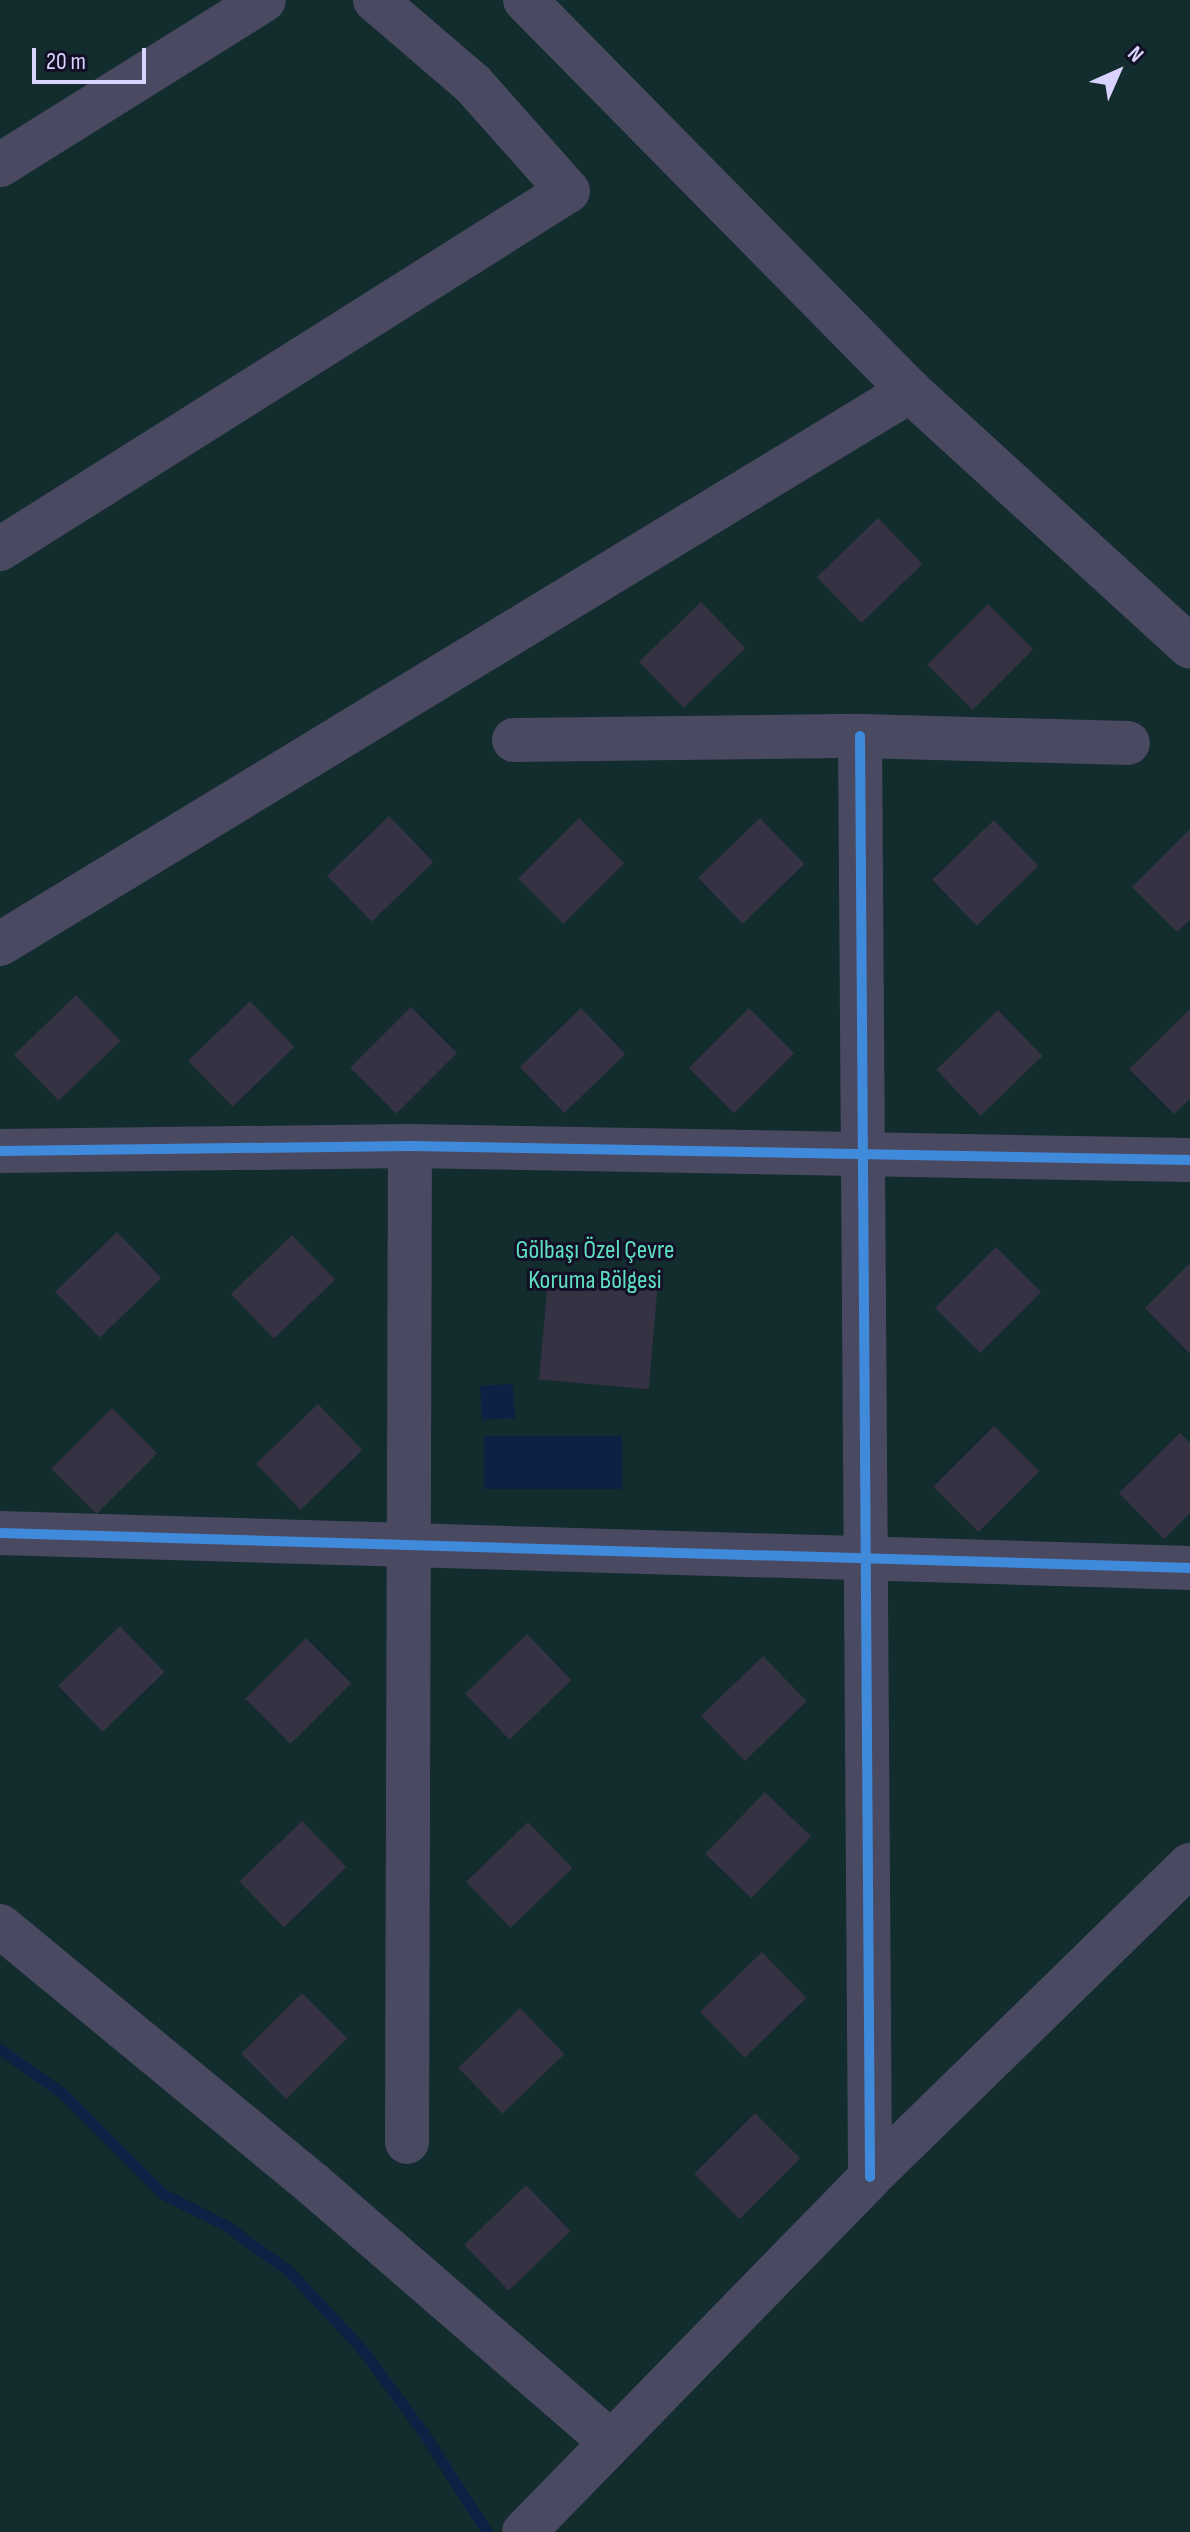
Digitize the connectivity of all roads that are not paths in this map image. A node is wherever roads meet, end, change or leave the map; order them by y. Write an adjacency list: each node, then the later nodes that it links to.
1 (264, 0): 4 (street)
2 (375, 0): 6 (street)
3 (525, 0): 5 (street)
4 (0, 165)
5 (910, 391): 7 (street); 11 (street)
6 (0, 549)
7 (1190, 647)
8 (860, 736): 9 (street); 10 (street); 14 (street)
9 (514, 740)
10 (1128, 743)
11 (0, 944)
12 (410, 1146): 13 (street); 14 (street); 17 (street)
13 (0, 1151)
14 (865, 1155): 15 (street); 18 (street)
15 (1190, 1160)
16 (0, 1533): 17 (street)
17 (408, 1543): 18 (street); 22 (street)
18 (869, 1555): 19 (street); 23 (street)
19 (1190, 1568)
20 (1190, 1865): 23 (street)
21 (0, 1926): 24 (street)
22 (407, 2142)
23 (870, 2177): 24 (street)
24 (610, 2441): 25 (street)
25 (524, 2532)

